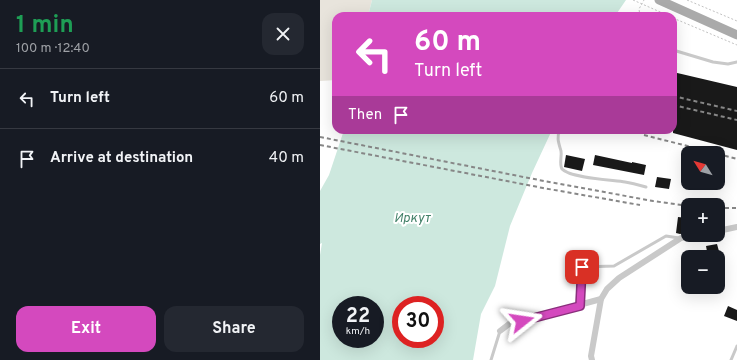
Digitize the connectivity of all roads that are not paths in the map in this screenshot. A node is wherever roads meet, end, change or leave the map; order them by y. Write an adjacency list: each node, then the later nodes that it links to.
1 (659, 0): 2 (main road)
2 (737, 34)
3 (677, 51): 4 (lane)
4 (737, 62)
5 (559, 134): 6 (lane)
6 (646, 187)
7 (737, 227): 8 (street)
8 (725, 230)
9 (681, 238): 10 (street); 11 (lane)
10 (601, 299): 11 (street); 15 (street)
11 (580, 306): 12 (street)
12 (500, 331): 14 (lane)
13 (737, 346): 16 (lane)
14 (491, 360)
15 (592, 360)
16 (731, 360)

